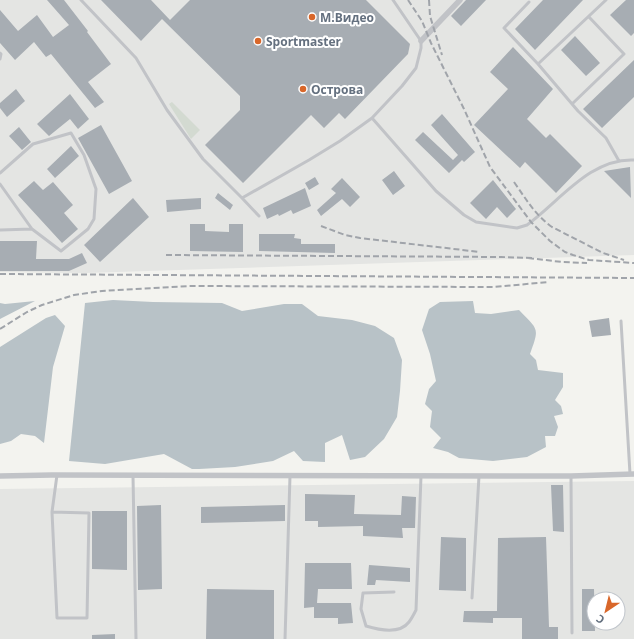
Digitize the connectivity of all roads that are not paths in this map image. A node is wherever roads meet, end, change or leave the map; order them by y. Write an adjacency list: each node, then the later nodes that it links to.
1 (81, 0): 17 (lane)
2 (393, 0): 7 (lane)
3 (460, 0): 7 (street)
4 (606, 0): 6 (lane)
5 (530, 2): 10 (lane)
6 (589, 17): 10 (lane); 11 (lane)
7 (421, 41): 12 (lane)
8 (0, 52): 9 (lane)
9 (0, 59)
10 (538, 64): 11 (lane)
11 (572, 104): 14 (lane)
12 (372, 118): 14 (lane); 17 (lane)
13 (634, 160): 14 (lane)
14 (619, 161)
15 (0, 173): 19 (lane)
16 (0, 184): 19 (lane)
17 (242, 198): 18 (lane)
18 (259, 216)
19 (32, 229): 20 (lane)
20 (0, 230)
21 (621, 321): 22 (lane)
22 (632, 474): 29 (street)
23 (58, 475): 24 (street); 25 (street); 30 (lane)
24 (0, 476)
25 (133, 476): 26 (street); 34 (lane)
26 (290, 476): 27 (street); 35 (lane)
27 (421, 476): 28 (street); 31 (lane)
28 (479, 476): 29 (street); 32 (lane)
29 (571, 476): 33 (lane)
30 (52, 512): 30 (lane)
31 (394, 592)
32 (472, 598)
33 (572, 633)
34 (136, 639)
35 (285, 639)

